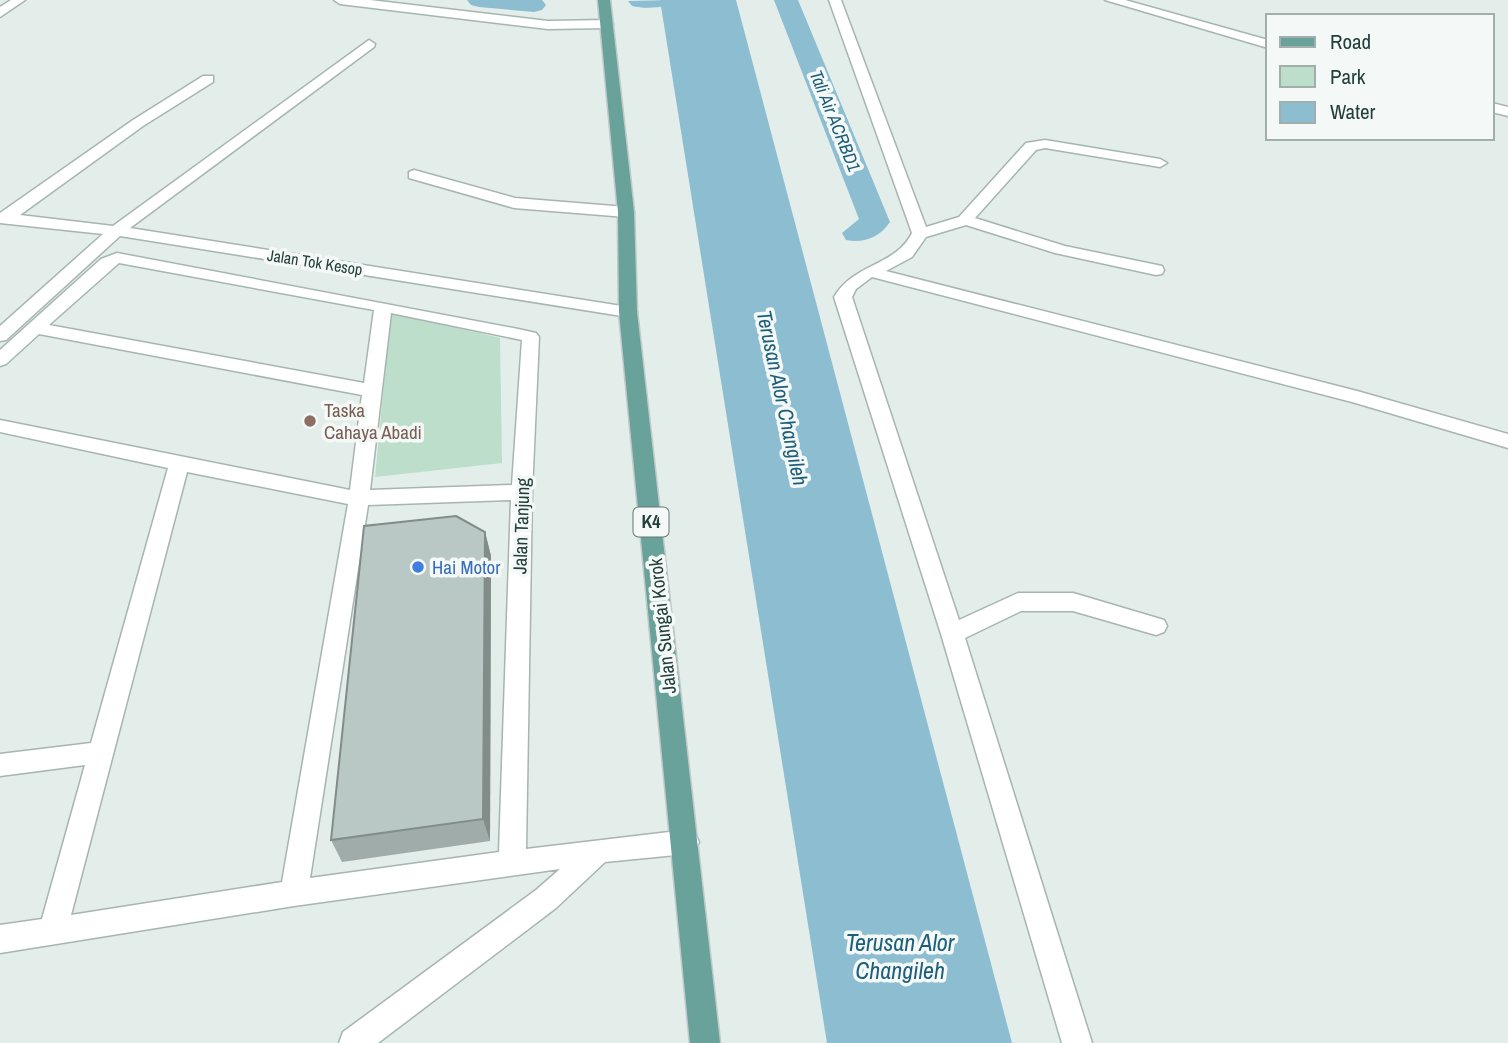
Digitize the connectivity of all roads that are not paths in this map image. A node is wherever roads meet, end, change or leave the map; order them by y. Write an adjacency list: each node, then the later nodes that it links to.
1 (19, 0): 6 (street)
2 (340, 0): 7 (street)
3 (604, 0): 7 (main road, Jalan Sungai Korok / K4)
4 (835, 0): 17 (street)
5 (1111, 0): 8 (street)
6 (0, 12)
7 (607, 24): 13 (main road, Jalan Sungai Korok / K4)
8 (1266, 43)
9 (369, 44): 16 (street)
10 (208, 79): 14 (street)
11 (1160, 163): 15 (street)
12 (414, 175): 13 (street)
13 (626, 212): 21 (main road, Jalan Sungai Korok / K4)
14 (3, 218): 16 (street, Jalan Tok Kesop)
15 (965, 220): 17 (street); 18 (street)
16 (116, 230): 21 (street, Jalan Tok Kesop); 23 (street)
17 (920, 233): 19 (street)
18 (1156, 270)
19 (872, 272): 27 (street); 32 (street)
20 (383, 306): 22 (street); 25 (street); 29 (street, Jalan Tanjung)
21 (628, 312): 35 (main road, Jalan Sungai Korok / K4)
22 (35, 328): 24 (street); 25 (street)
23 (3, 331)
24 (0, 360)
25 (374, 391): 30 (street)
26 (0, 426): 28 (street)
27 (1508, 441)
28 (179, 463): 30 (street); 33 (street)
29 (522, 492): 30 (street); 37 (street, Jalan Tanjung)
30 (359, 498): 38 (street)
31 (1156, 626): 32 (street)
32 (952, 635): 43 (street)
33 (101, 752): 34 (street); 39 (street)
34 (0, 765)
35 (686, 842): 36 (street); 42 (main road, Jalan Sungai Korok / K4)
36 (599, 851): 37 (street); 41 (street)
37 (512, 865): 38 (street)
38 (294, 893): 39 (street)
39 (53, 930): 40 (street)
40 (0, 939)
41 (354, 1043)
42 (705, 1043)
43 (1077, 1043)

